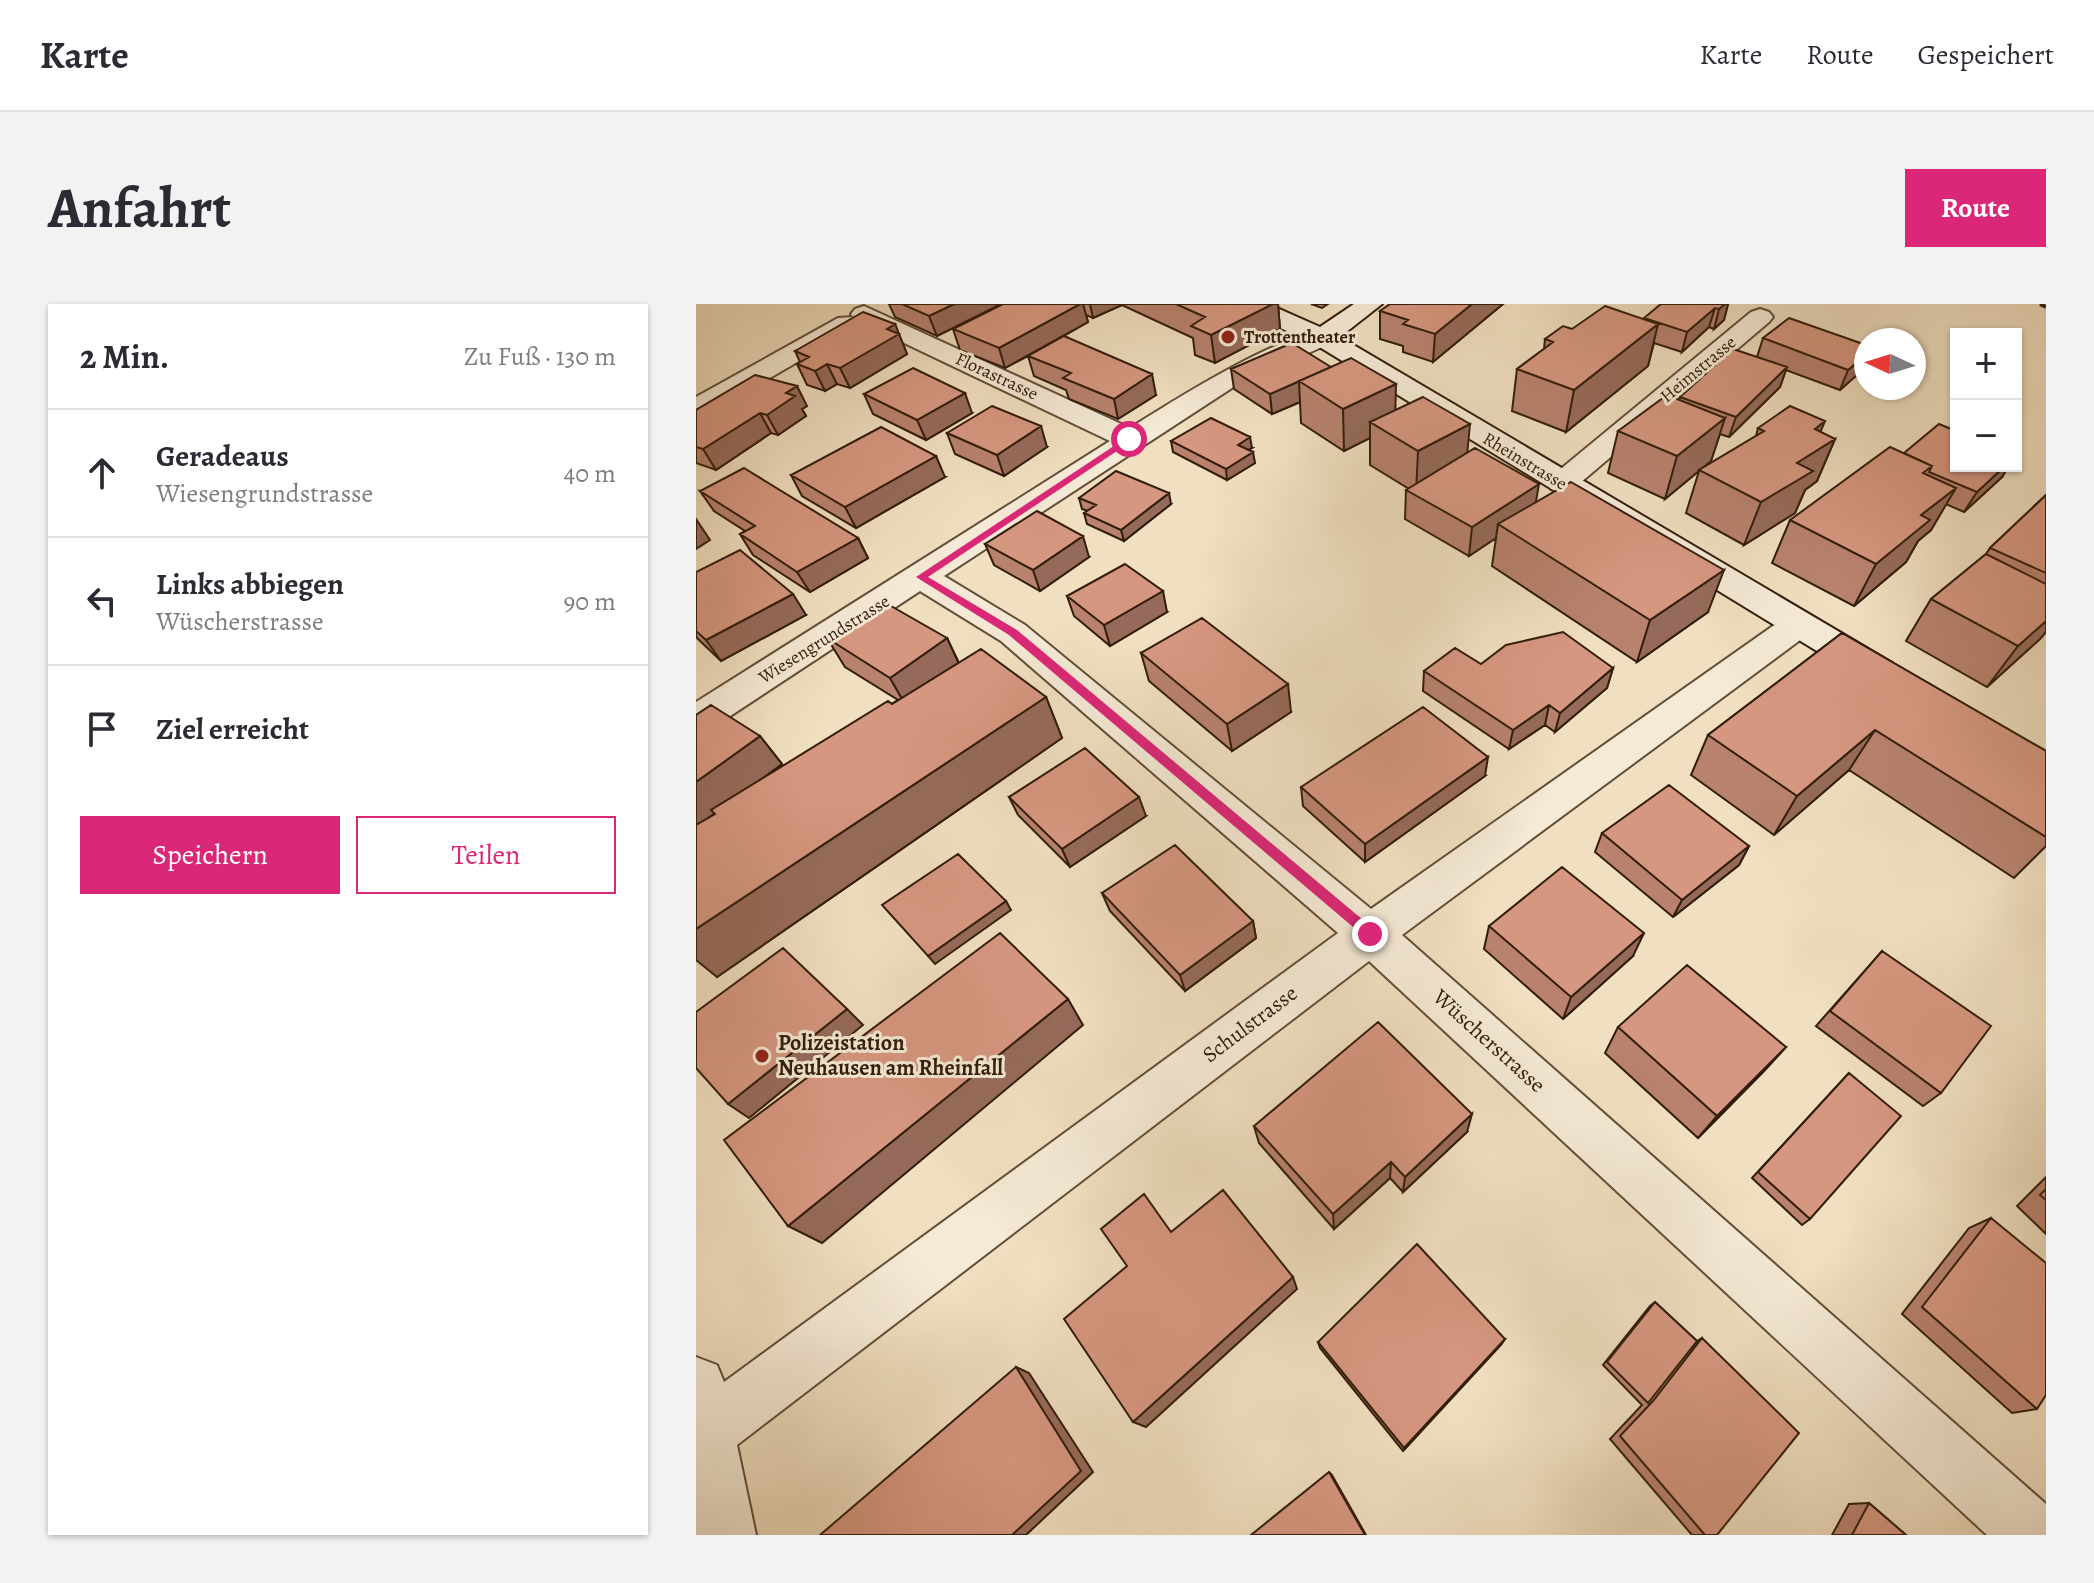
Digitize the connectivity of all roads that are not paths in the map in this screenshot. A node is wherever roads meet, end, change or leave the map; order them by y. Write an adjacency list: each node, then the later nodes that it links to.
1 (1248, 304): 5 (street, Rheinstrasse)
2 (1370, 304): 5 (street, Wiesengrundstrasse)
3 (872, 309): 6 (street); 7 (street, Florastrasse)
4 (1760, 317): 8 (street, Heimstrasse)
5 (1322, 338): 7 (street, Wiesengrundstrasse); 8 (street, Rheinstrasse)
6 (696, 409)
7 (1129, 439): 9 (street, Wiesengrundstrasse)
8 (1562, 483): 10 (street, Rheinstrasse)
9 (921, 577): 12 (street, Wiesengrundstrasse); 13 (street, Wüscherstrasse)
10 (1799, 624): 11 (street, Rheinstrasse); 13 (street, Schulstrasse)
11 (1903, 686)
12 (696, 720)
13 (1370, 934): 14 (street, Schulstrasse); 16 (street, Wüscherstrasse)
14 (701, 1409): 15 (street)
15 (724, 1535)
16 (2033, 1535)

